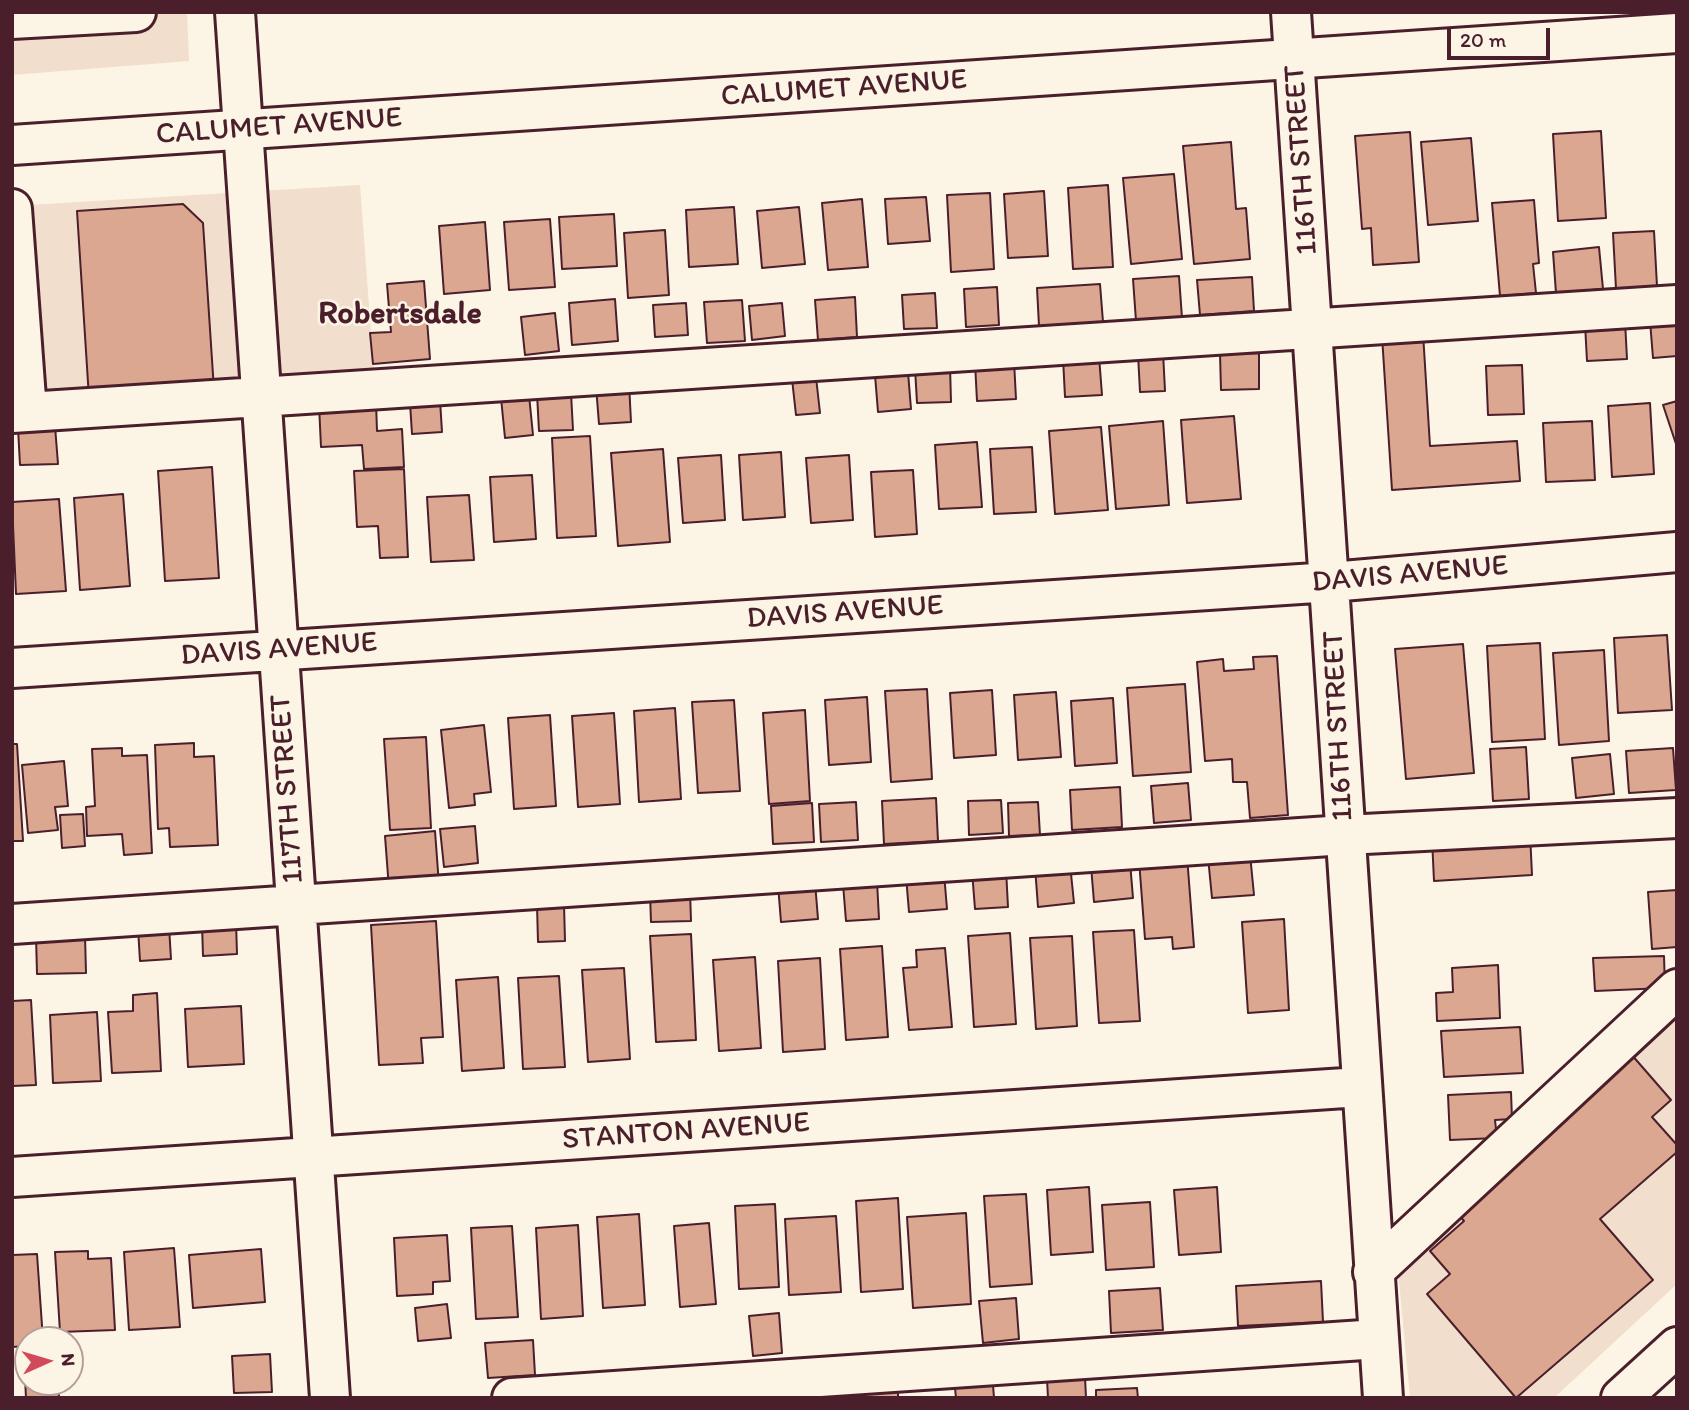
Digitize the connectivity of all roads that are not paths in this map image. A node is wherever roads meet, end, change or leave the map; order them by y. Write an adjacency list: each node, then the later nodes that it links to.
1 (136, 12): 4 (street)
2 (235, 12): 7 (street, 117TH STREET)
3 (1291, 12): 6 (street, 116TH STREET)
4 (12, 19)
5 (1677, 33): 6 (street, CALUMET AVENUE)
6 (1295, 58): 7 (street, CALUMET AVENUE); 11 (street, 116TH STREET)
7 (242, 130): 8 (street, CALUMET AVENUE); 12 (street, 117TH STREET)
8 (12, 145)
9 (12, 209): 13 (street)
10 (1677, 305): 11 (street)
11 (1313, 329): 12 (street); 15 (street, 116TH STREET)
12 (260, 397): 13 (street); 16 (street, 117TH STREET)
13 (20, 413)
14 (1677, 552): 15 (street, DAVIS AVENUE)
15 (1331, 582): 16 (street, DAVIS AVENUE); 19 (street, 116TH STREET)
16 (278, 650): 17 (street, DAVIS AVENUE); 20 (street, 117TH STREET)
17 (12, 668)
18 (1677, 818): 19 (street)
19 (1345, 835): 20 (street); 23 (street, 116TH STREET)
20 (296, 905): 21 (street); 24 (street, 117TH STREET)
21 (12, 924)
22 (1677, 989): 26 (street)
23 (1360, 1087): 24 (street, STANTON AVENUE); 26 (street, 116TH STREET)
24 (313, 1157): 25 (street, STANTON AVENUE); 30 (street, 117TH STREET)
25 (12, 1177)
26 (1373, 1272): 27 (street, 116TH STREET)
27 (1378, 1339): 31 (street); 32 (street, 116TH STREET)
28 (1677, 1347): 29 (street)
29 (1639, 1392)
30 (330, 1398)
31 (512, 1398)
32 (1383, 1398)

